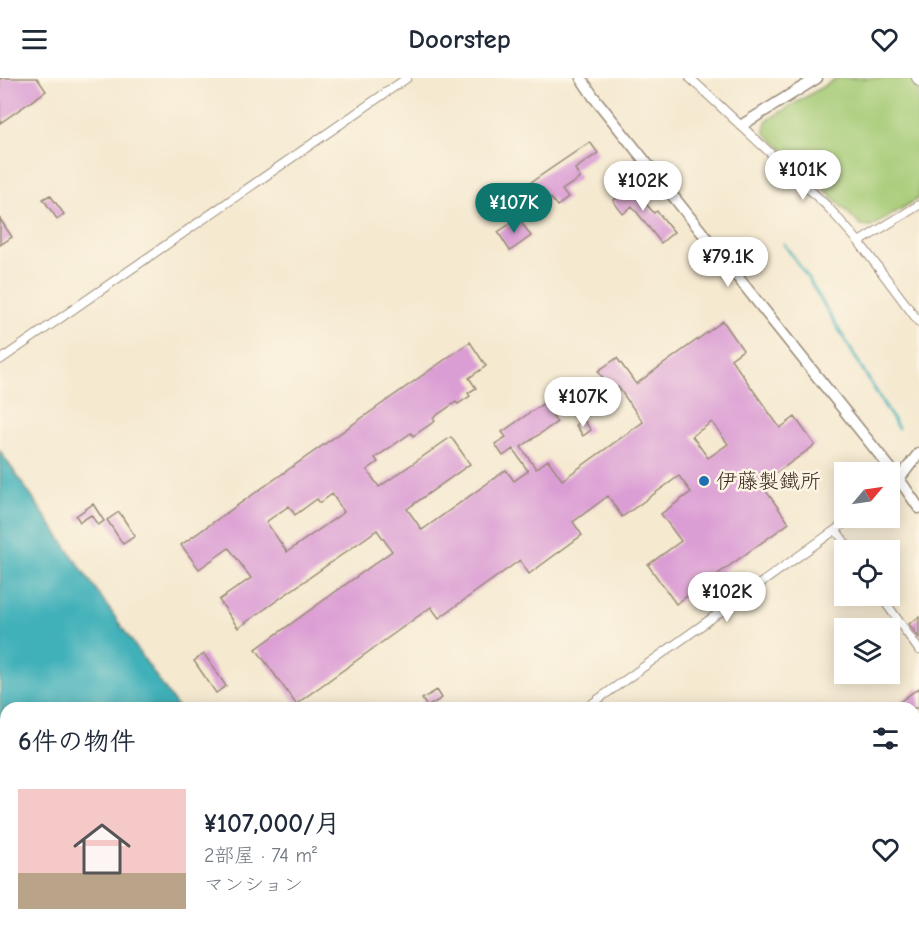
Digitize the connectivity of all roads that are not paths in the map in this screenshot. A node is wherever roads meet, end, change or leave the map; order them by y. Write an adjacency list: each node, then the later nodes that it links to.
1 (407, 78): 11 (street)
2 (581, 78): 13 (street)
3 (690, 78): 7 (street)
4 (817, 78): 7 (street)
5 (916, 78): 6 (street)
6 (919, 82)
7 (742, 125): 9 (street)
8 (919, 205): 9 (street)
9 (859, 242): 10 (street)
10 (919, 322)
11 (0, 360)
12 (919, 453): 14 (street)
13 (885, 462)
14 (900, 478)
15 (900, 480): 17 (street)
16 (900, 480): 18 (street)
17 (919, 501)
18 (919, 508)
19 (839, 528): 20 (street)
20 (836, 530): 21 (street); 24 (street)
21 (843, 540)
22 (888, 606): 23 (street)
23 (919, 650)
24 (594, 702)

